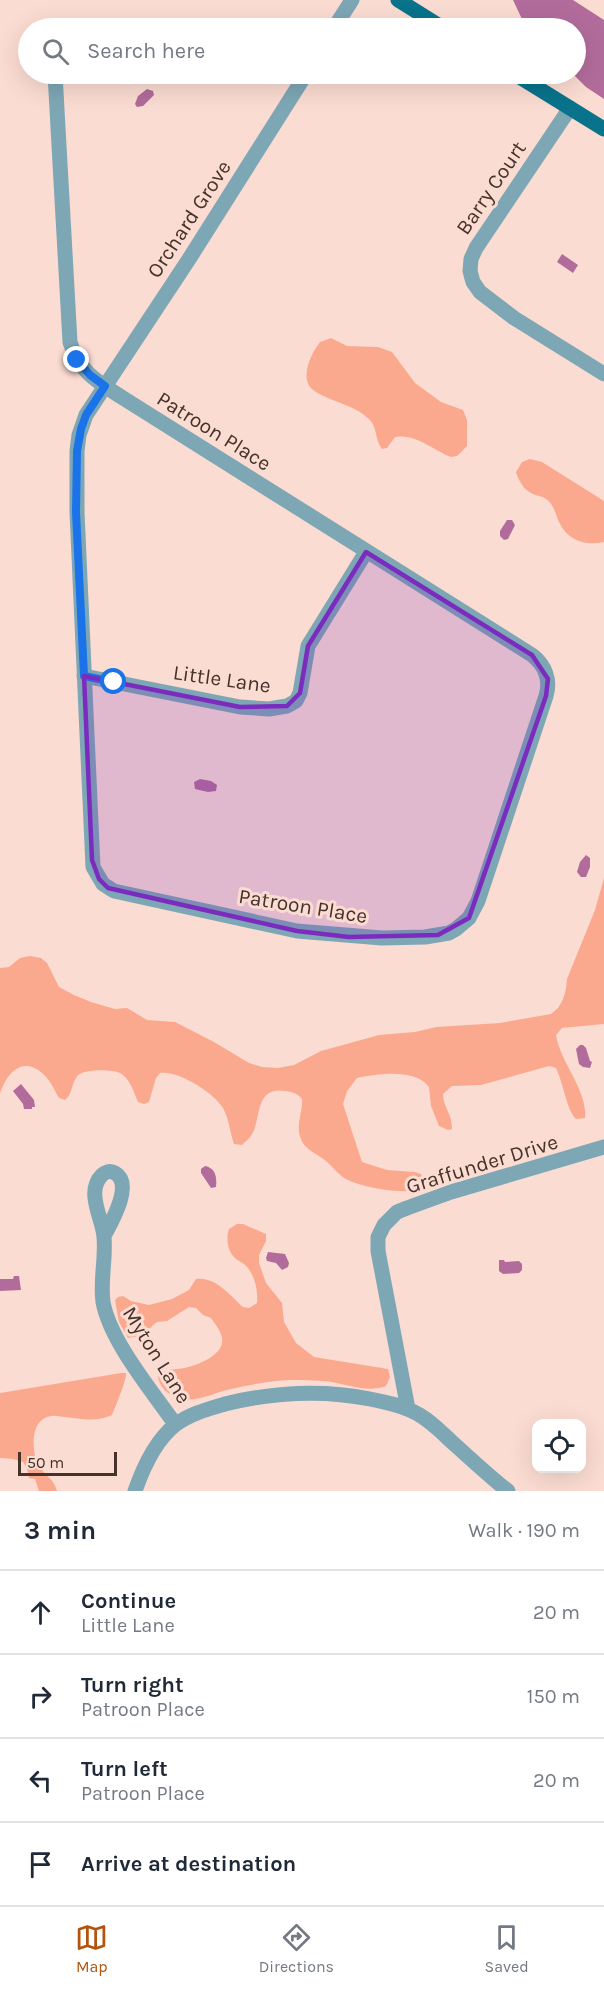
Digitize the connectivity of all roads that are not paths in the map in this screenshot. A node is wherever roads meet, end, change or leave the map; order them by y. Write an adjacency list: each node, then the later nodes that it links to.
1 (352, 0): 3 (street)
2 (398, 0): 4 (main road)
3 (340, 18)
4 (427, 18)
5 (56, 84): 11 (street, Patroon Place)
6 (300, 84): 11 (street, Orchard Grove)
7 (531, 84): 8 (main road)
8 (570, 108): 9 (main road); 10 (street, Barry Court)
9 (604, 129)
10 (604, 374)
11 (105, 386): 12 (street, Patroon Place); 13 (street, Patroon Place)
12 (366, 552): 13 (street, Little Lane); 13 (street, Patroon Place)
13 (84, 676)
14 (604, 1147): 16 (street, Graffunder Drive)
15 (104, 1236): 17 (street, Myton Lane)
16 (408, 1409): 17 (street); 19 (street)
17 (175, 1424): 18 (street)
18 (135, 1491)
19 (508, 1491)

